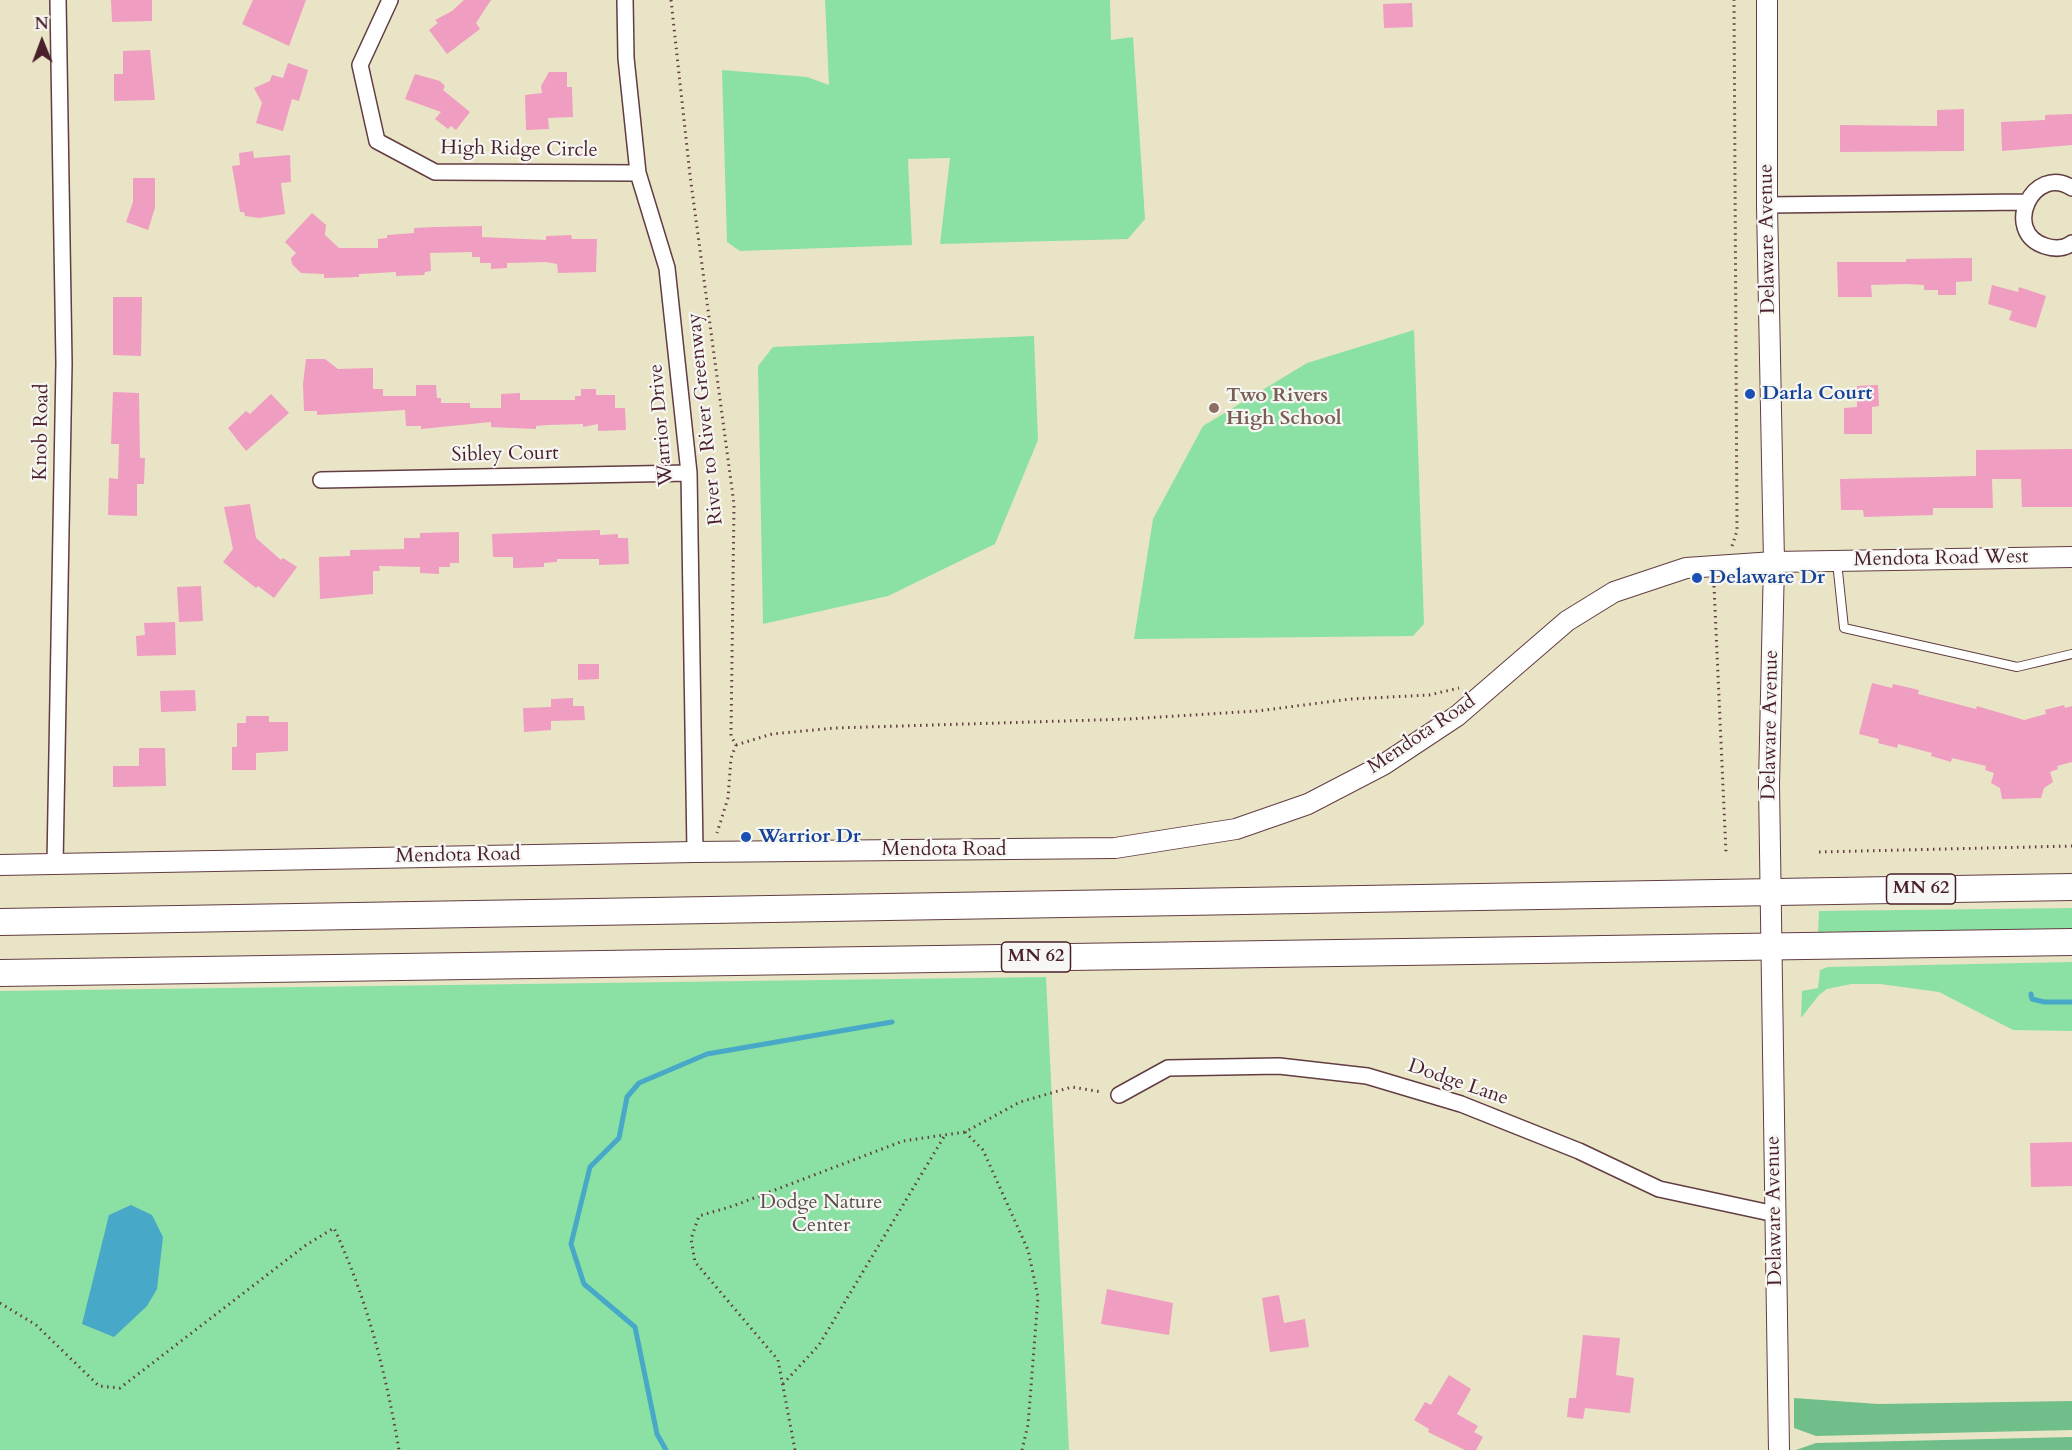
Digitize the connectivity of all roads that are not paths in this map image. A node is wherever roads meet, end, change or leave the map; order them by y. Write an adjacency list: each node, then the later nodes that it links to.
1 (58, 0): 17 (street, Knob Road)
2 (390, 0): 5 (street, High Ridge Circle)
3 (625, 0): 5 (street, Warrior Drive)
4 (1767, 0): 8 (street, Delaware Avenue)
5 (638, 173): 10 (street, Warrior Drive)
6 (2072, 188): 7 (street)
7 (2025, 202): 8 (street); 9 (street)
8 (1767, 205): 14 (street, Delaware Avenue)
9 (2072, 243)
10 (689, 472): 11 (street, Sibley Court); 16 (street, Warrior Drive)
11 (321, 480)
12 (2072, 557): 13 (street, Mendota Road West)
13 (1837, 561): 14 (street, Mendota Road West); 15 (lane)
14 (1774, 562): 16 (street, Mendota Road); 20 (street, Delaware Avenue)
15 (2072, 654)
16 (695, 852): 17 (street, Mendota Road)
17 (55, 864): 18 (street, Mendota Road)
18 (0, 865)
19 (2072, 887): 20 (highway, MN 62)
20 (1771, 891): 21 (highway, MN 62); 23 (street, Delaware Avenue)
21 (0, 922)
22 (2072, 942): 23 (highway, MN 62)
23 (1771, 946): 24 (highway, MN 62); 26 (street, Delaware Avenue)
24 (0, 973)
25 (1119, 1095): 26 (street, Dodge Lane)
26 (1775, 1214): 27 (street, Delaware Avenue)
27 (1779, 1450)

